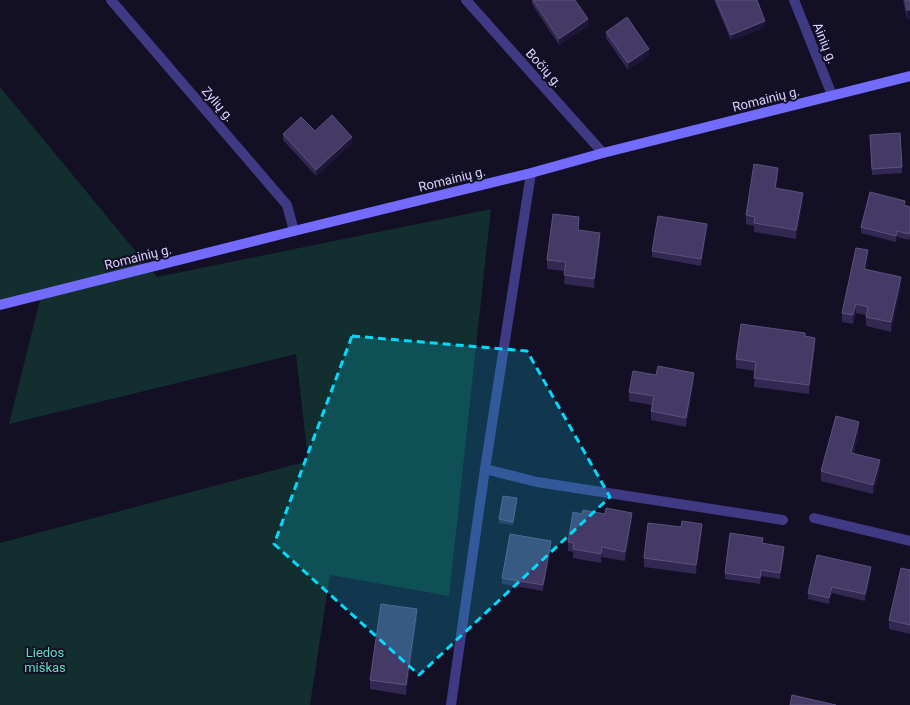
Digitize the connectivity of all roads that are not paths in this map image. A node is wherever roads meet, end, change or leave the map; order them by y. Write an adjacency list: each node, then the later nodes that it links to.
1 (111, 0): 8 (street, Zylių g.)
2 (466, 0): 6 (street, Bočių g.)
3 (794, 0): 5 (street, Ainių g.)
4 (910, 76): 5 (main road, Romainių g.)
5 (832, 95): 6 (main road, Romainių g.)
6 (603, 153): 7 (main road, Romainių g.)
7 (531, 173): 8 (main road, Romainių g.); 10 (street)
8 (294, 231): 9 (main road, Romainių g.)
9 (0, 305)
10 (485, 469): 12 (street); 14 (street)
11 (814, 518): 13 (street)
12 (783, 520)
13 (910, 541)
14 (451, 705)

